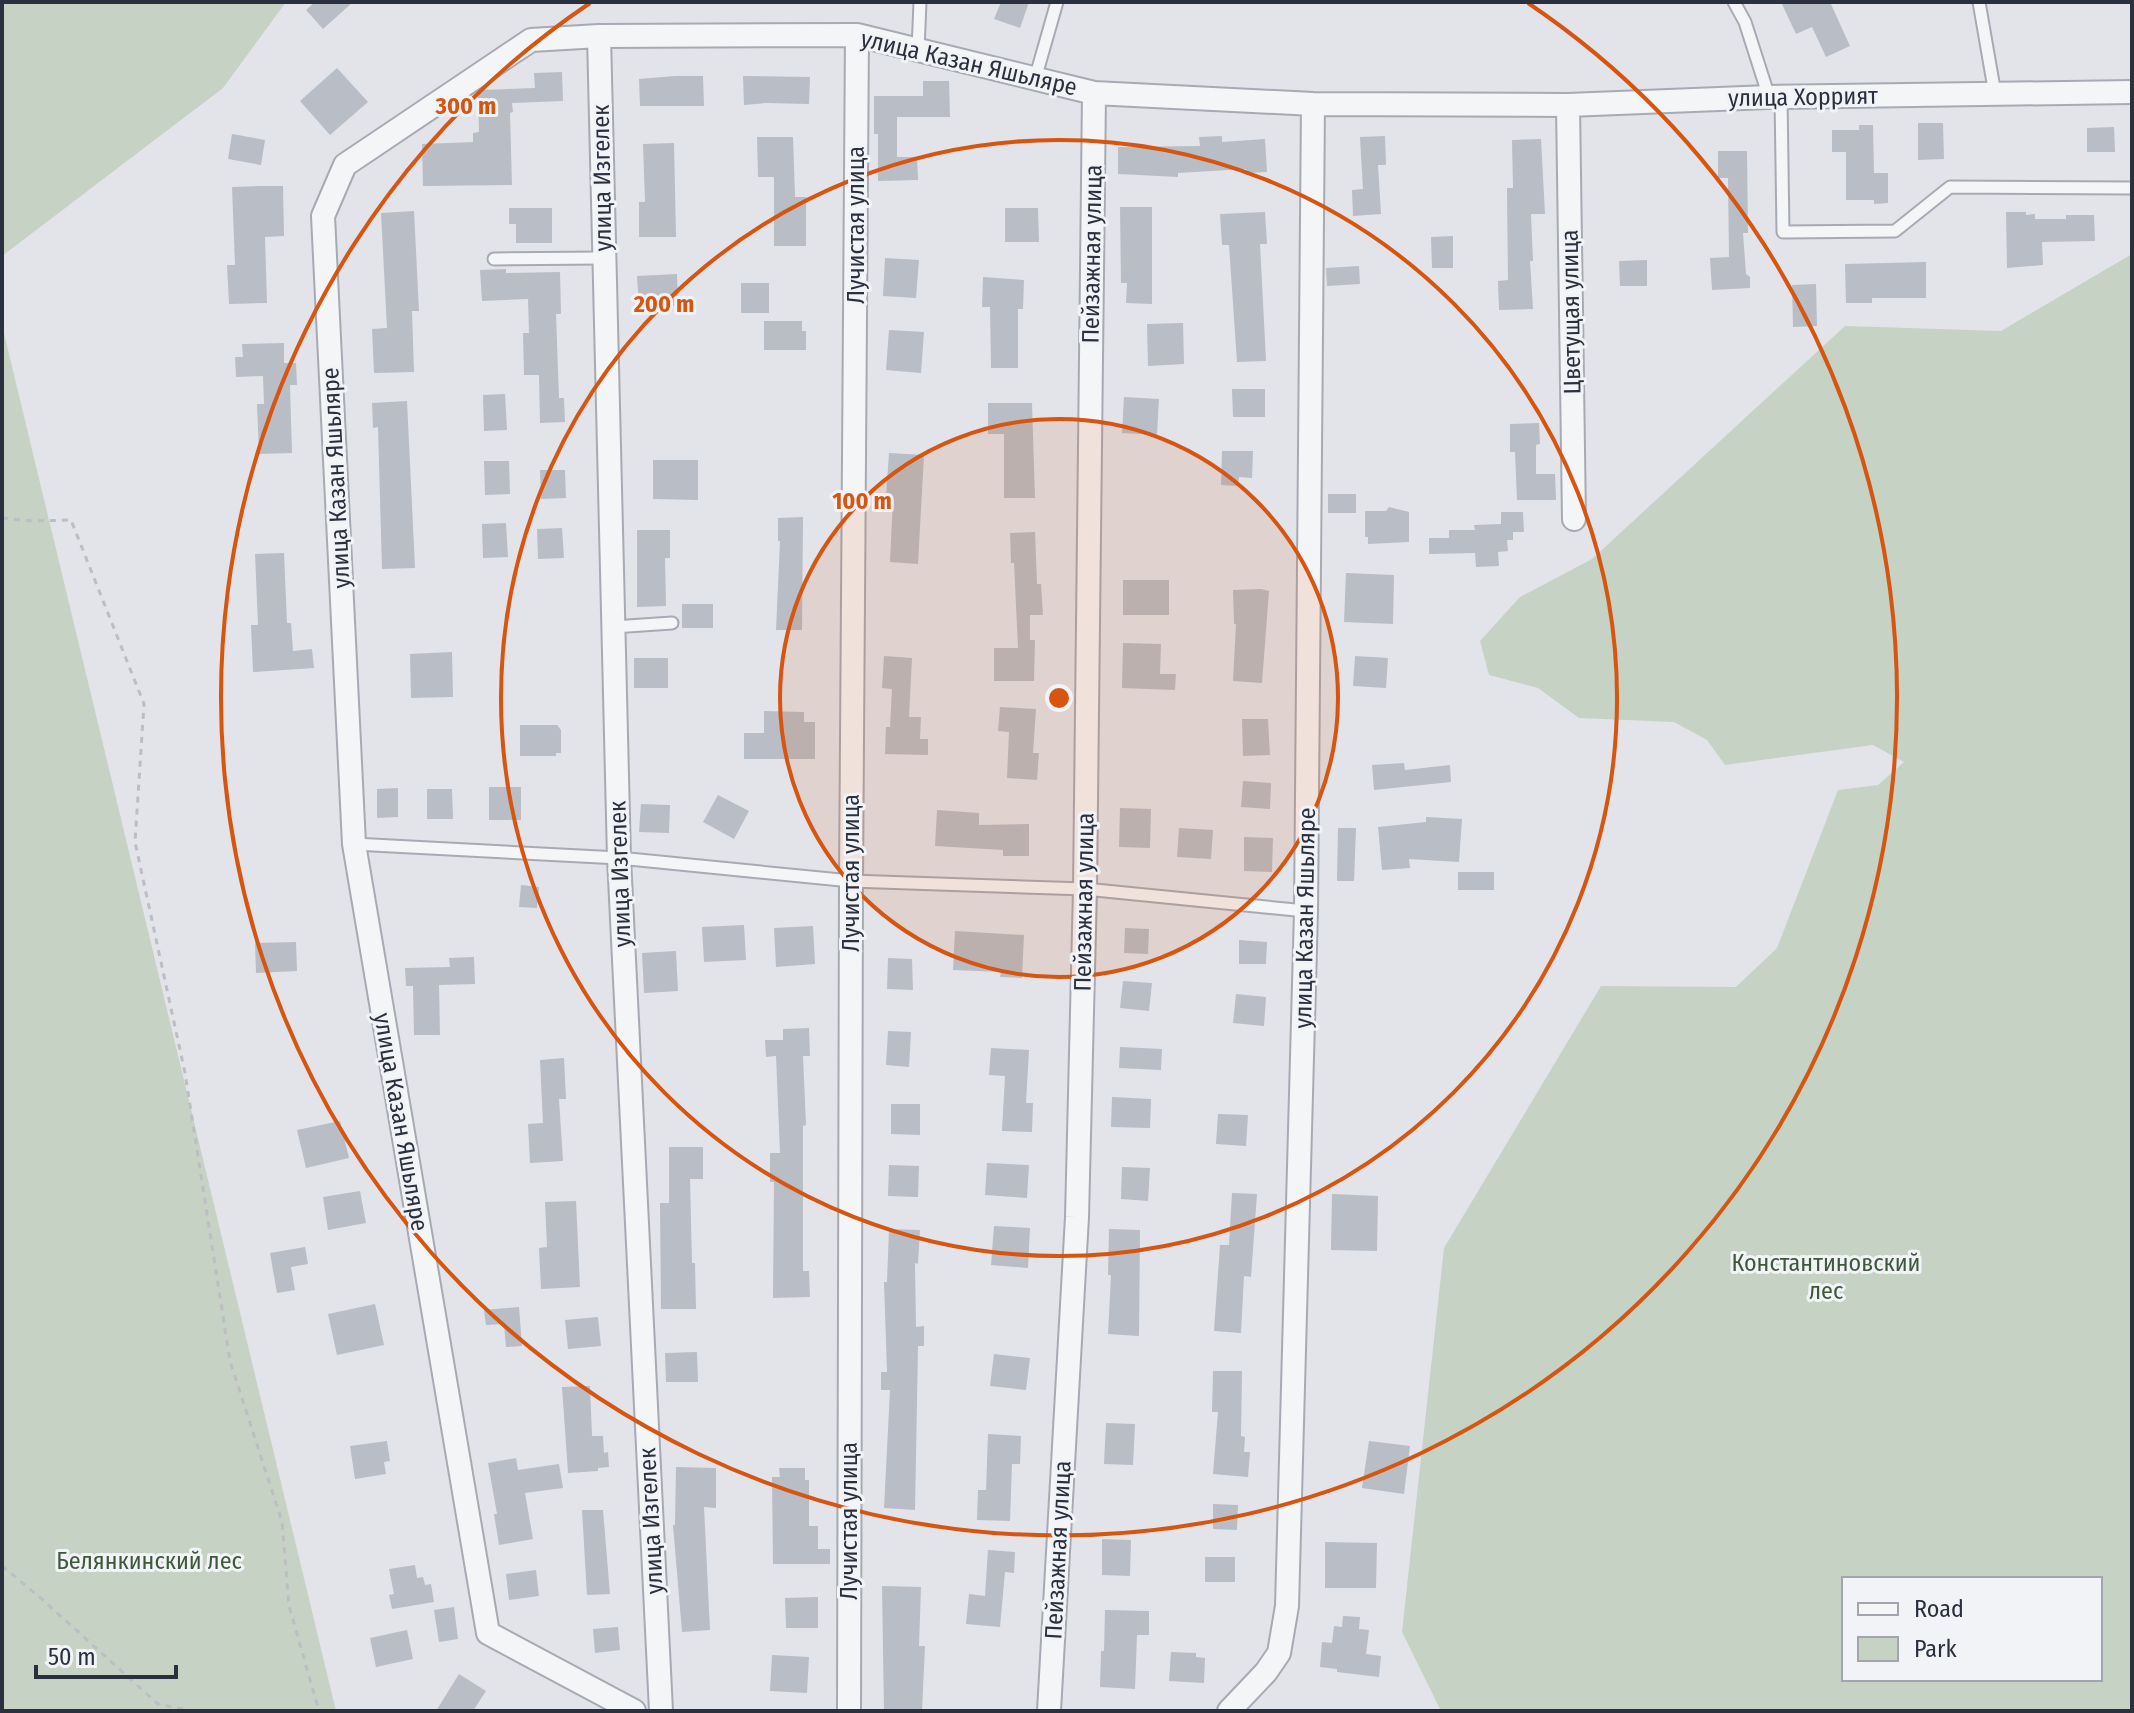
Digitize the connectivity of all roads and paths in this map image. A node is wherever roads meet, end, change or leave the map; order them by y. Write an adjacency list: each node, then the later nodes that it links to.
1 (920, 2): 7 (lane)
2 (1057, 2): 8 (lane)
3 (1734, 2): 12 (lane)
4 (1979, 2): 11 (lane)
5 (857, 35): 6 (street, улица Казан Яшьляре); 7 (street, улица Казан Яшьляре); 25 (street, Лучистая улица)
6 (599, 36): 17 (street, улица Изгелек); 23 (street, улица Казан Яшьляре)
7 (918, 50): 8 (street, улица Казан Яшьляре)
8 (1035, 79): 10 (street, улица Казан Яшьляре)
9 (2132, 92): 11 (street, улица Хоррият)
10 (1094, 93): 13 (street, улица Казан Яшьляре); 26 (street, Пейзажная улица)
11 (1995, 94): 12 (street, улица Хоррият)
12 (1775, 97): 15 (street, улица Хоррият); 16 (lane)
13 (1313, 104): 14 (street, улица Казан Яшьляре); 27 (street, улица Казан Яшьляре)
14 (1473, 105): 15 (street, улица Хоррият)
15 (1568, 105): 20 (street, Цветущая улица)
16 (2132, 188)
17 (604, 258): 18 (lane); 22 (street, улица Изгелек)
18 (494, 259)
19 (2, 518): 30 (path)
20 (1574, 519)
21 (672, 623): 22 (lane)
22 (613, 627): 24 (street, улица Изгелек)
23 (354, 844): 24 (lane); 31 (street, улица Казан Яшьляре)
24 (619, 858): 25 (lane); 32 (street, улица Изгелек)
25 (851, 881): 26 (lane); 33 (street, Лучистая улица)
26 (1085, 889): 27 (lane); 34 (street, Пейзажная улица)
27 (1306, 911): 35 (street, улица Казан Яшьляре)
28 (2, 1566): 29 (path)
29 (193, 1711)
30 (319, 1711)
31 (634, 1711)
32 (661, 1711)
33 (849, 1711)
34 (1049, 1711)
35 (1229, 1711)

